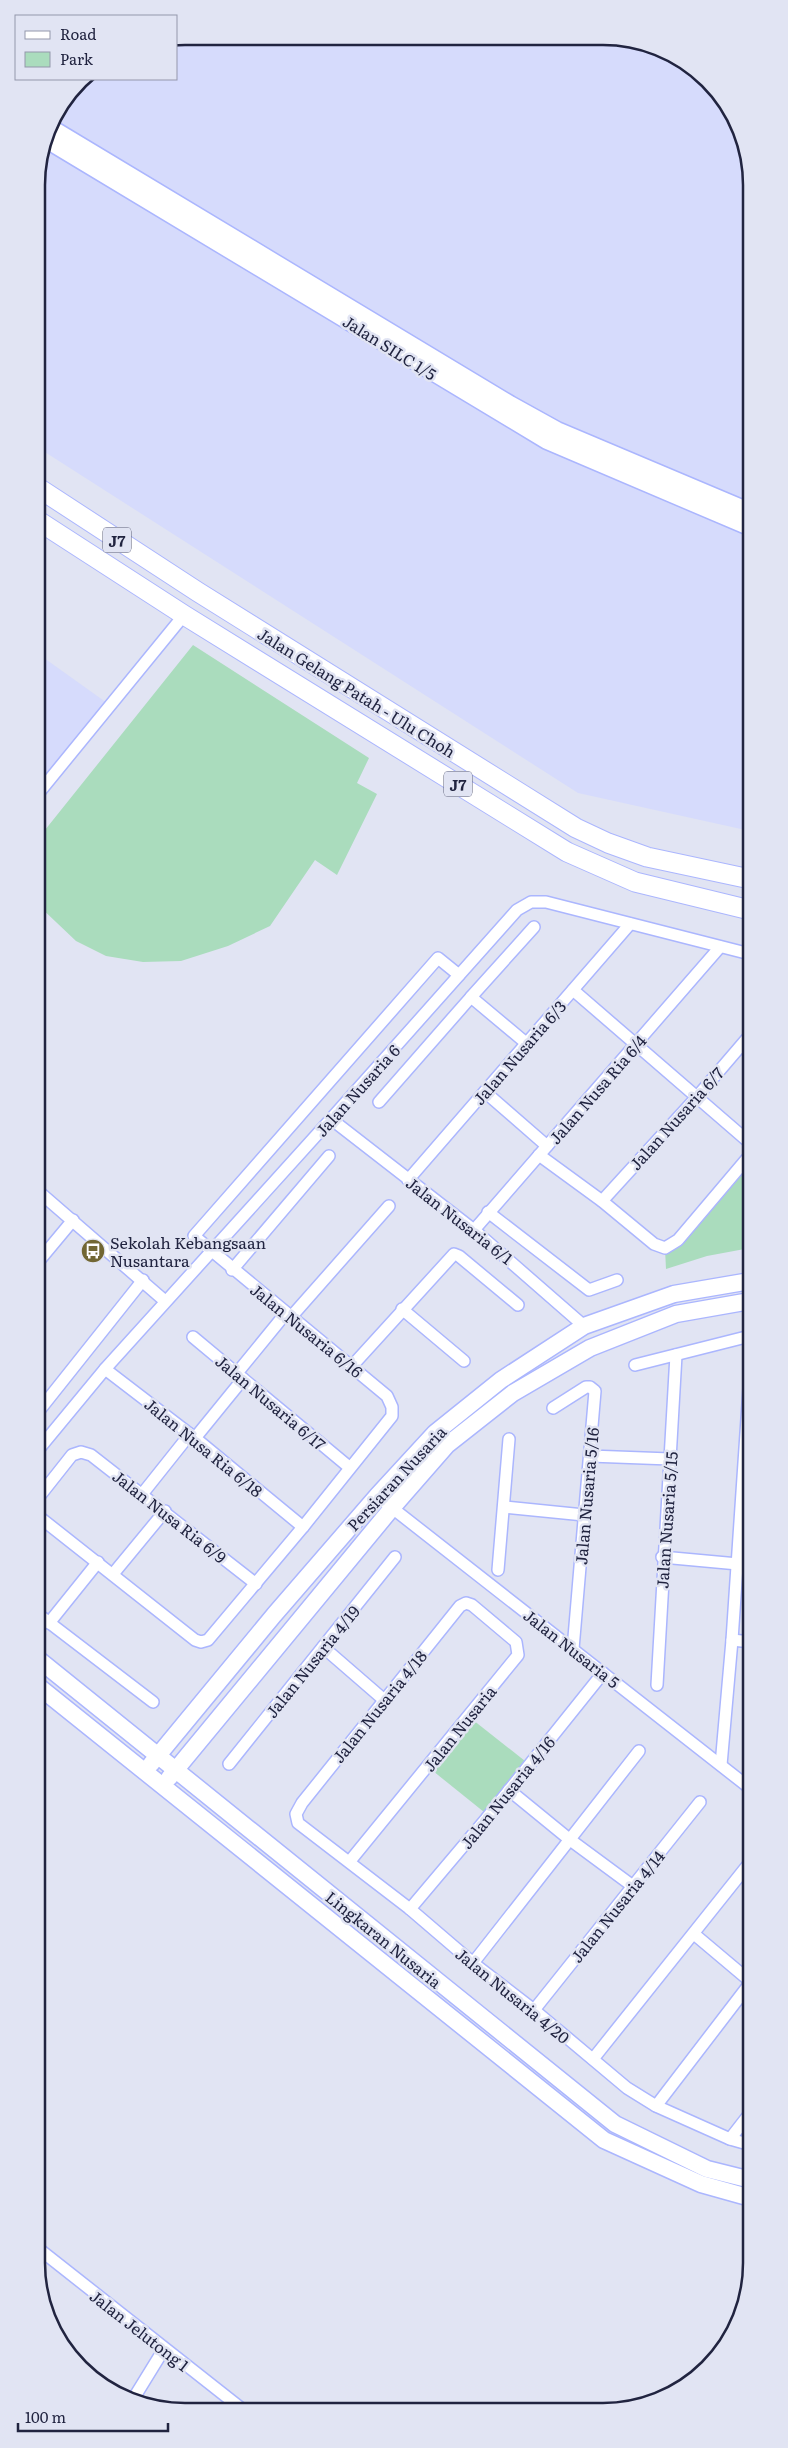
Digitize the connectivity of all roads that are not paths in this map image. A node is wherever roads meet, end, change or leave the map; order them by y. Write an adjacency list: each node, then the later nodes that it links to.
1 (56, 131): 4 (street, Jalan SILC 1/5)
2 (52, 143): 5 (street, Jalan SILC 1/5)
3 (45, 492): 9 (main road, Jalan Gelang Patah - Ulu Choh / J7)
4 (743, 508)
5 (743, 524)
6 (45, 525): 7 (main road, Jalan Gelang Patah - Ulu Choh / J7)
7 (184, 615): 8 (street); 10 (main road, Jalan Gelang Patah - Ulu Choh / J7)
8 (45, 785)
9 (743, 878)
10 (743, 908)
11 (630, 924): 13 (street, Jalan Nusaria 6); 15 (street, Jalan Nusaria 6); 16 (street, Jalan Nusaria 6/3)
12 (534, 927): 17 (street)
13 (720, 947): 14 (street, Jalan Nusaria 6); 20 (street, Jalan Nusa Ria 6/4)
14 (743, 952)
15 (459, 975): 24 (street, Jalan Nusaria 6); 36 (street, Jalan Nusaria 6/16)
16 (573, 990): 18 (street, Jalan Nusaria 6/3); 20 (street)
17 (471, 997): 18 (street); 23 (street)
18 (526, 1043): 21 (street, Jalan Nusaria 6/3)
19 (743, 1043): 22 (street, Jalan Nusaria 6/7)
20 (635, 1046): 22 (street); 26 (street, Jalan Nusa Ria 6/4)
21 (484, 1092): 26 (street); 29 (street, Jalan Nusaria 6/3)
22 (696, 1098): 25 (street); 31 (street, Jalan Nusaria 6/7)
23 (379, 1102)
24 (331, 1119): 29 (street, Jalan Nusaria 6/1); 36 (street, Jalan Nusaria 6)
25 (743, 1137)
26 (543, 1151): 31 (street); 33 (street, Jalan Nusa Ria 6/4)
27 (329, 1156): 38 (street)
28 (743, 1163): 31 (street)
29 (408, 1180): 35 (street, Jalan Nusaria 6/1)
30 (45, 1197): 34 (street)
31 (602, 1201)
32 (389, 1206): 46 (street)
33 (488, 1212): 35 (street, Jalan Nusa Ria 6/4); 40 (street)
34 (73, 1220): 37 (street); 39 (street)
35 (474, 1230): 47 (street, Jalan Nusaria 6/1)
36 (212, 1250): 38 (street, Jalan Nusaria 6/16); 42 (street, Jalan Nusaria 6)
37 (45, 1254)
38 (232, 1270): 46 (street, Jalan Nusaria 6/16)
39 (143, 1280): 42 (street); 56 (street)
40 (617, 1280)
41 (743, 1282): 47 (street, Persiaran Nusaria)
42 (165, 1301): 54 (street, Jalan Nusaria 6)
43 (743, 1302): 69 (street, Persiaran Nusaria)
44 (518, 1305): 45 (street)
45 (402, 1309): 51 (street); 53 (street)
46 (289, 1315): 53 (street, Jalan Nusaria 6/16); 55 (street)
47 (584, 1326): 67 (street, Persiaran Nusaria)
48 (193, 1337): 55 (street, Jalan Nusaria 6/17)
49 (743, 1338): 50 (street)
50 (676, 1355): 52 (street); 62 (street, Jalan Nusaria 5/15)
51 (464, 1361)
52 (635, 1365)
53 (352, 1366): 63 (street, Jalan Nusaria 6/16)
54 (104, 1369): 58 (street, Jalan Nusa Ria 6/18); 60 (street, Jalan Nusaria 6)
55 (240, 1376): 58 (street); 63 (street, Jalan Nusaria 6/17)
56 (45, 1403)
57 (553, 1408): 61 (street, Jalan Nusaria 5/16)
58 (192, 1436): 66 (street); 73 (street, Jalan Nusa Ria 6/18)
59 (509, 1439): 68 (street)
60 (45, 1441)
61 (590, 1456): 62 (street); 71 (street, Jalan Nusaria 5/16)
62 (670, 1459): 75 (street, Jalan Nusaria 5/15)
63 (349, 1467): 73 (street)
64 (743, 1485): 77 (street)
65 (45, 1489): 66 (street, Jalan Nusa Ria 6/9)
66 (143, 1493): 70 (street, Jalan Nusa Ria 6/9)
67 (377, 1496): 69 (street); 95 (street, Persiaran Nusaria)
68 (504, 1507): 71 (street); 78 (street)
69 (392, 1508): 87 (street, Jalan Nusaria 5); 98 (street, Persiaran Nusaria)
70 (165, 1511): 79 (street); 80 (street, Jalan Nusa Ria 6/9)
71 (584, 1515): 87 (street, Jalan Nusaria 5/16)
72 (45, 1521): 76 (street)
73 (303, 1527): 80 (street)
74 (395, 1557): 86 (street, Jalan Nusaria 4/19)
75 (662, 1557): 77 (street); 90 (street, Jalan Nusaria 5/15)
76 (98, 1562): 79 (street); 83 (street)
77 (738, 1564): 84 (street)
78 (498, 1570)
79 (113, 1574): 80 (street)
80 (256, 1584)
81 (466, 1603): 92 (street, Jalan Nusaria 4/18); 106 (street, Jalan Nusaria)
82 (45, 1620): 83 (street)
83 (49, 1623): 93 (street)
84 (732, 1640): 85 (street); 97 (street)
85 (743, 1641)
86 (323, 1647): 92 (street); 96 (street, Jalan Nusaria 4/19)
87 (573, 1649): 89 (street, Jalan Nusaria 5)
88 (45, 1665): 95 (street, Lingkaran Nusaria)
89 (603, 1673): 97 (street, Jalan Nusaria 5); 102 (street, Jalan Nusaria 4/16)
90 (657, 1685)
91 (45, 1692): 99 (street, Lingkaran Nusaria)
92 (383, 1699): 104 (street, Jalan Nusaria 4/18)
93 (153, 1702)
94 (639, 1751): 105 (street)
95 (158, 1756): 98 (street, Lingkaran Nusaria); 99 (street, Persiaran Nusaria)
96 (229, 1764)
97 (721, 1765): 100 (street, Jalan Nusaria 5)
98 (175, 1771): 101 (street, Persiaran Nusaria); 120 (street, Lingkaran Nusaria)
99 (146, 1772): 101 (street, Lingkaran Nusaria)
100 (743, 1783)
101 (163, 1786): 121 (street, Lingkaran Nusaria)
102 (509, 1790): 105 (street); 109 (street, Jalan Nusaria 4/16)
103 (700, 1802): 108 (street, Jalan Nusaria 4/14)
104 (296, 1814): 106 (street, Jalan Nusaria 4/20)
105 (569, 1839): 108 (street); 111 (street)
106 (350, 1861): 109 (street, Jalan Nusaria 4/20)
107 (743, 1871): 110 (street)
108 (634, 1887): 114 (street, Jalan Nusaria 4/14)
109 (410, 1909): 111 (street, Jalan Nusaria 4/20)
110 (694, 1934): 112 (street); 115 (street)
111 (473, 1963): 114 (street, Jalan Nusaria 4/20)
112 (743, 1975)
113 (743, 1992): 116 (street)
114 (534, 2010): 115 (street, Jalan Nusaria 4/20)
115 (593, 2060): 116 (street, Jalan Nusaria 4/20)
116 (656, 2106): 118 (street, Jalan Nusaria 4/20)
117 (743, 2122): 118 (street)
118 (730, 2139): 119 (street, Jalan Nusaria 4/20)
119 (743, 2143)
120 (743, 2178)
121 (743, 2196)
122 (45, 2255): 123 (street, Jalan Jelutong 1)
123 (164, 2349): 124 (street); 125 (street, Jalan Jelutong 1)
124 (136, 2394)
125 (234, 2403)

